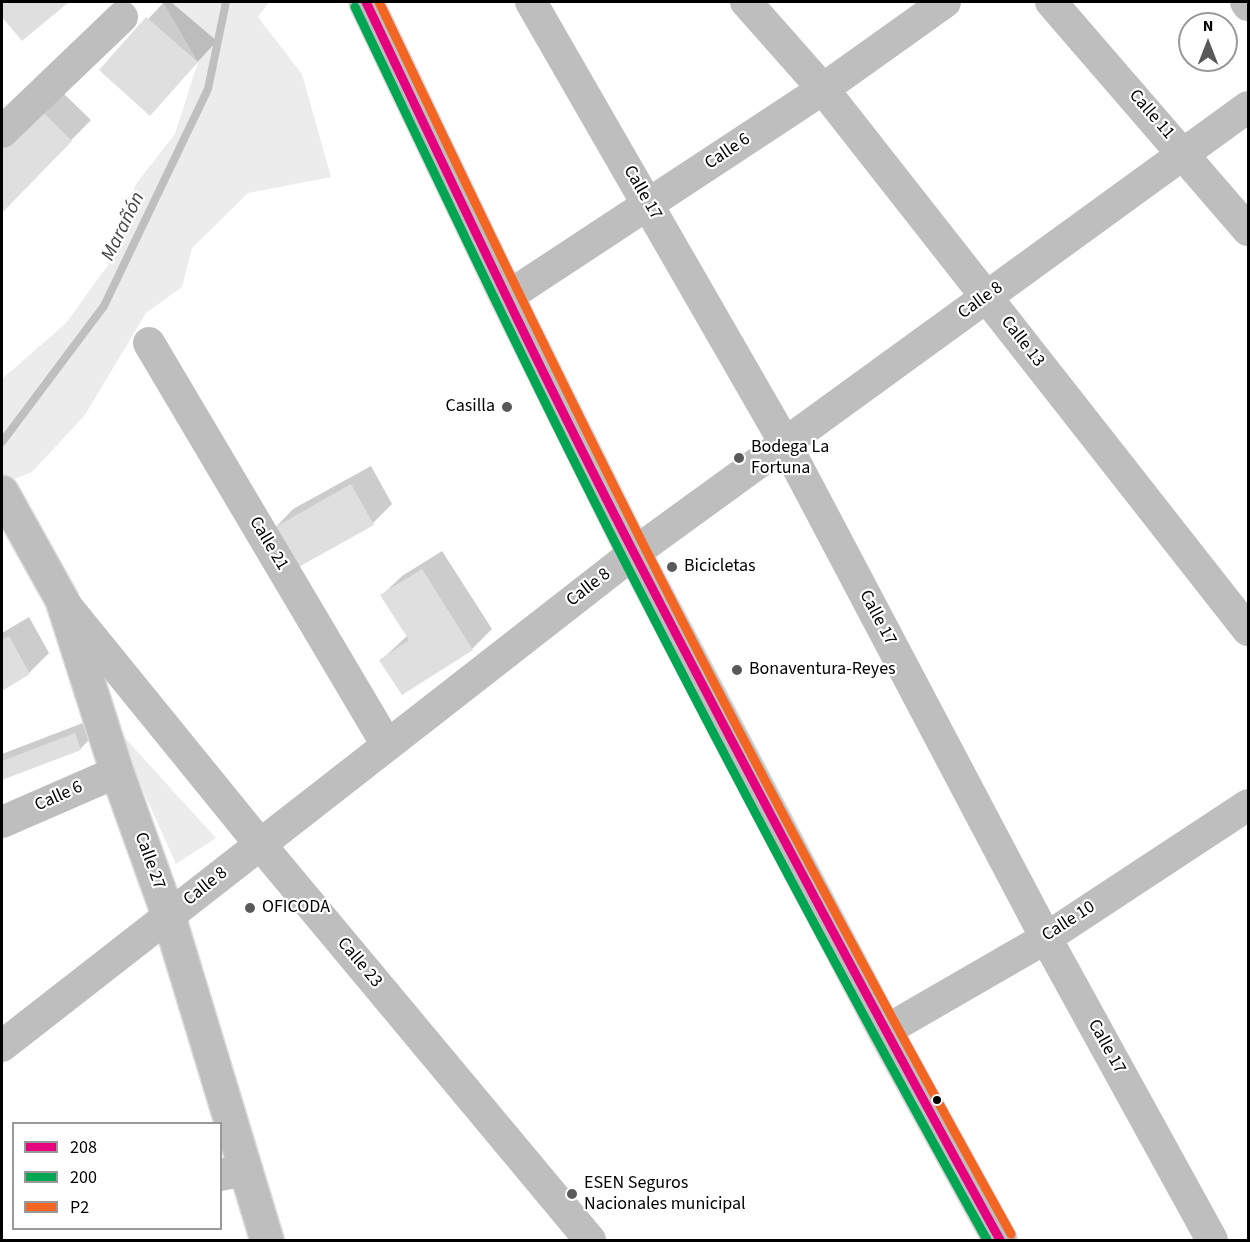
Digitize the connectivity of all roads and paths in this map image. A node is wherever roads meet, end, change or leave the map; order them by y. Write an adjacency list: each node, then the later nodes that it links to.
1 (531, 2): 13 (street, Calle 17)
2 (746, 2): 9 (street, Calle 13)
3 (945, 2): 9 (street, Calle 6)
4 (1051, 2): 12 (street, Calle 11)
5 (1245, 2): 7 (street)
6 (373, 4): 15 (main road)
7 (1248, 5)
8 (122, 17): 11 (street)
9 (823, 89): 13 (street, Calle 6); 16 (street, Calle 13)
10 (1248, 107): 12 (street, Calle 8)
11 (2, 132)
12 (1185, 154): 14 (street, Calle 11); 16 (street, Calle 8)
13 (650, 205): 15 (street, Calle 6); 18 (street, Calle 17)
14 (1248, 230)
15 (507, 297): 20 (main road)
16 (987, 297): 18 (street, Calle 8); 22 (street, Calle 13)
17 (149, 343): 23 (street, Calle 21)
18 (786, 445): 20 (street, Calle 8); 29 (street, Calle 17)
19 (4, 503): 21 (main road, Calle 27)
20 (634, 553): 23 (street, Calle 8); 30 (main road)
21 (62, 600): 24 (main road, Calle 27); 27 (street, Calle 23)
22 (1248, 630)
23 (387, 745): 27 (street, Calle 8)
24 (117, 772): 26 (street, Calle 6); 28 (main road, Calle 27)
25 (1248, 805): 29 (street, Calle 10)
26 (2, 822)
27 (259, 843): 28 (street, Calle 8); 36 (street, Calle 23)
28 (169, 917): 31 (street, Calle 8); 32 (main road, Calle 27)
29 (1046, 938): 30 (street, Calle 10); 38 (street, Calle 17)
30 (885, 1031): 37 (main road)
31 (2, 1046)
32 (220, 1122)
33 (222, 1128): 34 (main road, Calle 27)
34 (233, 1172): 35 (main road, Calle 27)
35 (267, 1240)
36 (590, 1240)
37 (1000, 1240)
38 (1212, 1240)

